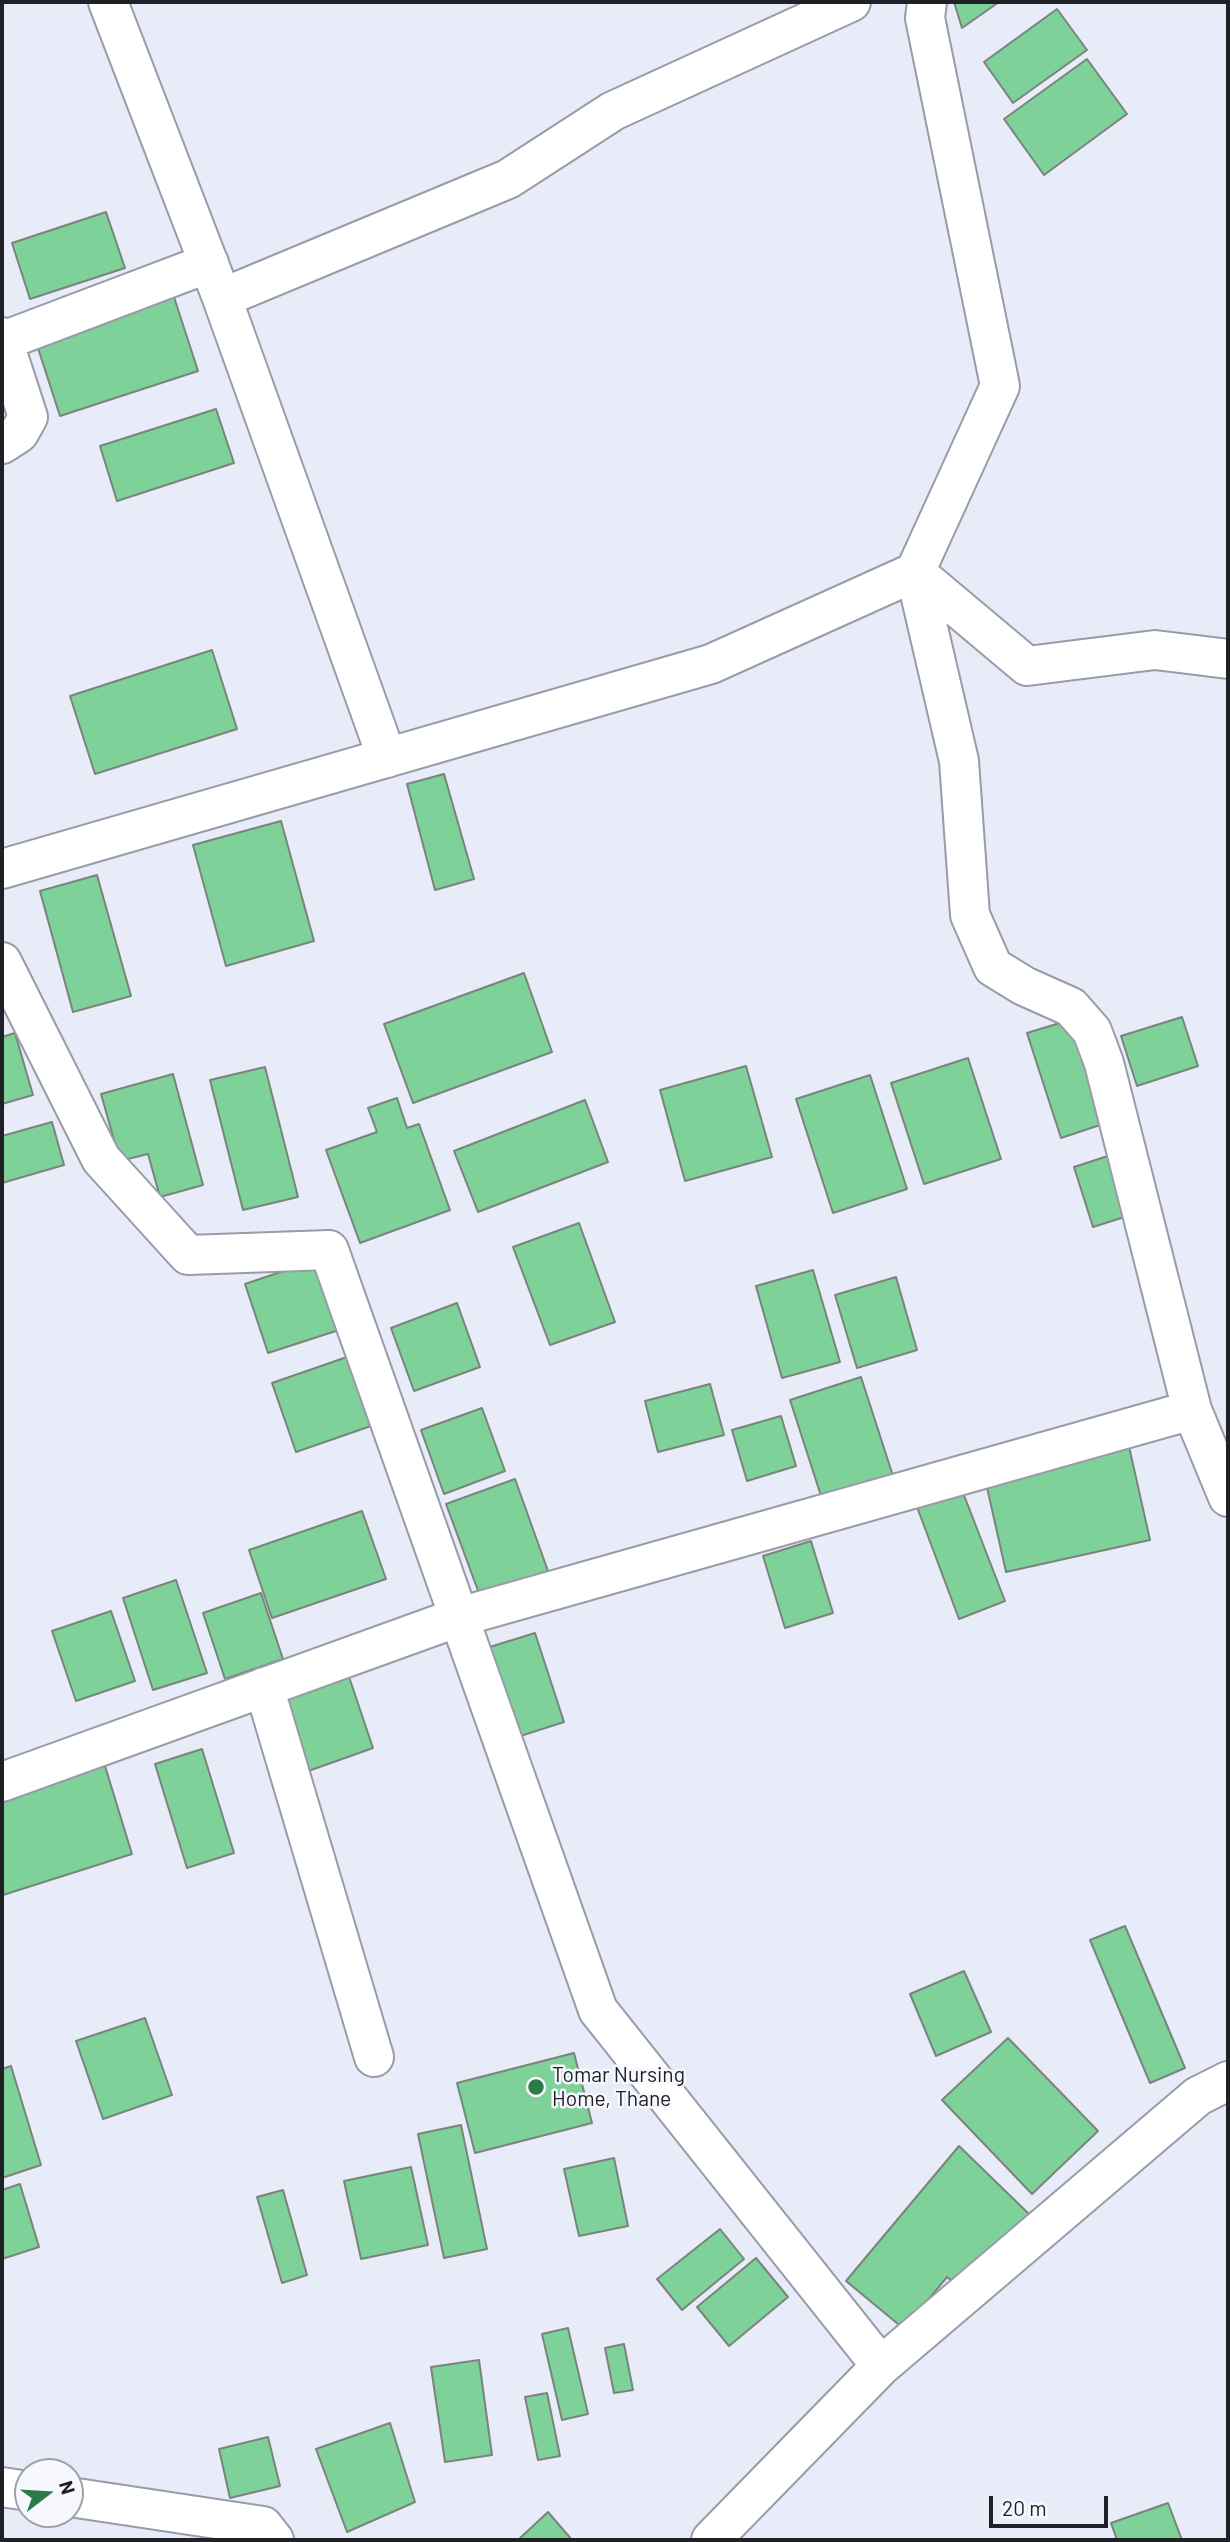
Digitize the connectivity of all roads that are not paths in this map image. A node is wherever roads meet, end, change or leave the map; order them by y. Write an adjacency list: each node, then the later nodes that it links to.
1 (108, 2): 4 (street)
2 (851, 2): 4 (street)
3 (927, 2): 7 (street)
4 (215, 281): 5 (street); 9 (street)
5 (2, 339): 6 (street)
6 (2, 444)
7 (915, 572): 8 (street); 9 (street); 12 (street)
8 (1228, 660)
9 (387, 758): 10 (street)
10 (2, 869)
11 (2, 962): 14 (street)
12 (1192, 1410): 13 (street); 14 (street)
13 (1228, 1497)
14 (458, 1617): 15 (street); 19 (street)
15 (264, 1687): 16 (street); 17 (street)
16 (2, 1782)
17 (374, 2057)
18 (1228, 2081): 19 (street)
19 (881, 2366): 22 (street)
20 (84, 2499): 21 (street)
21 (274, 2540)
22 (711, 2540)

